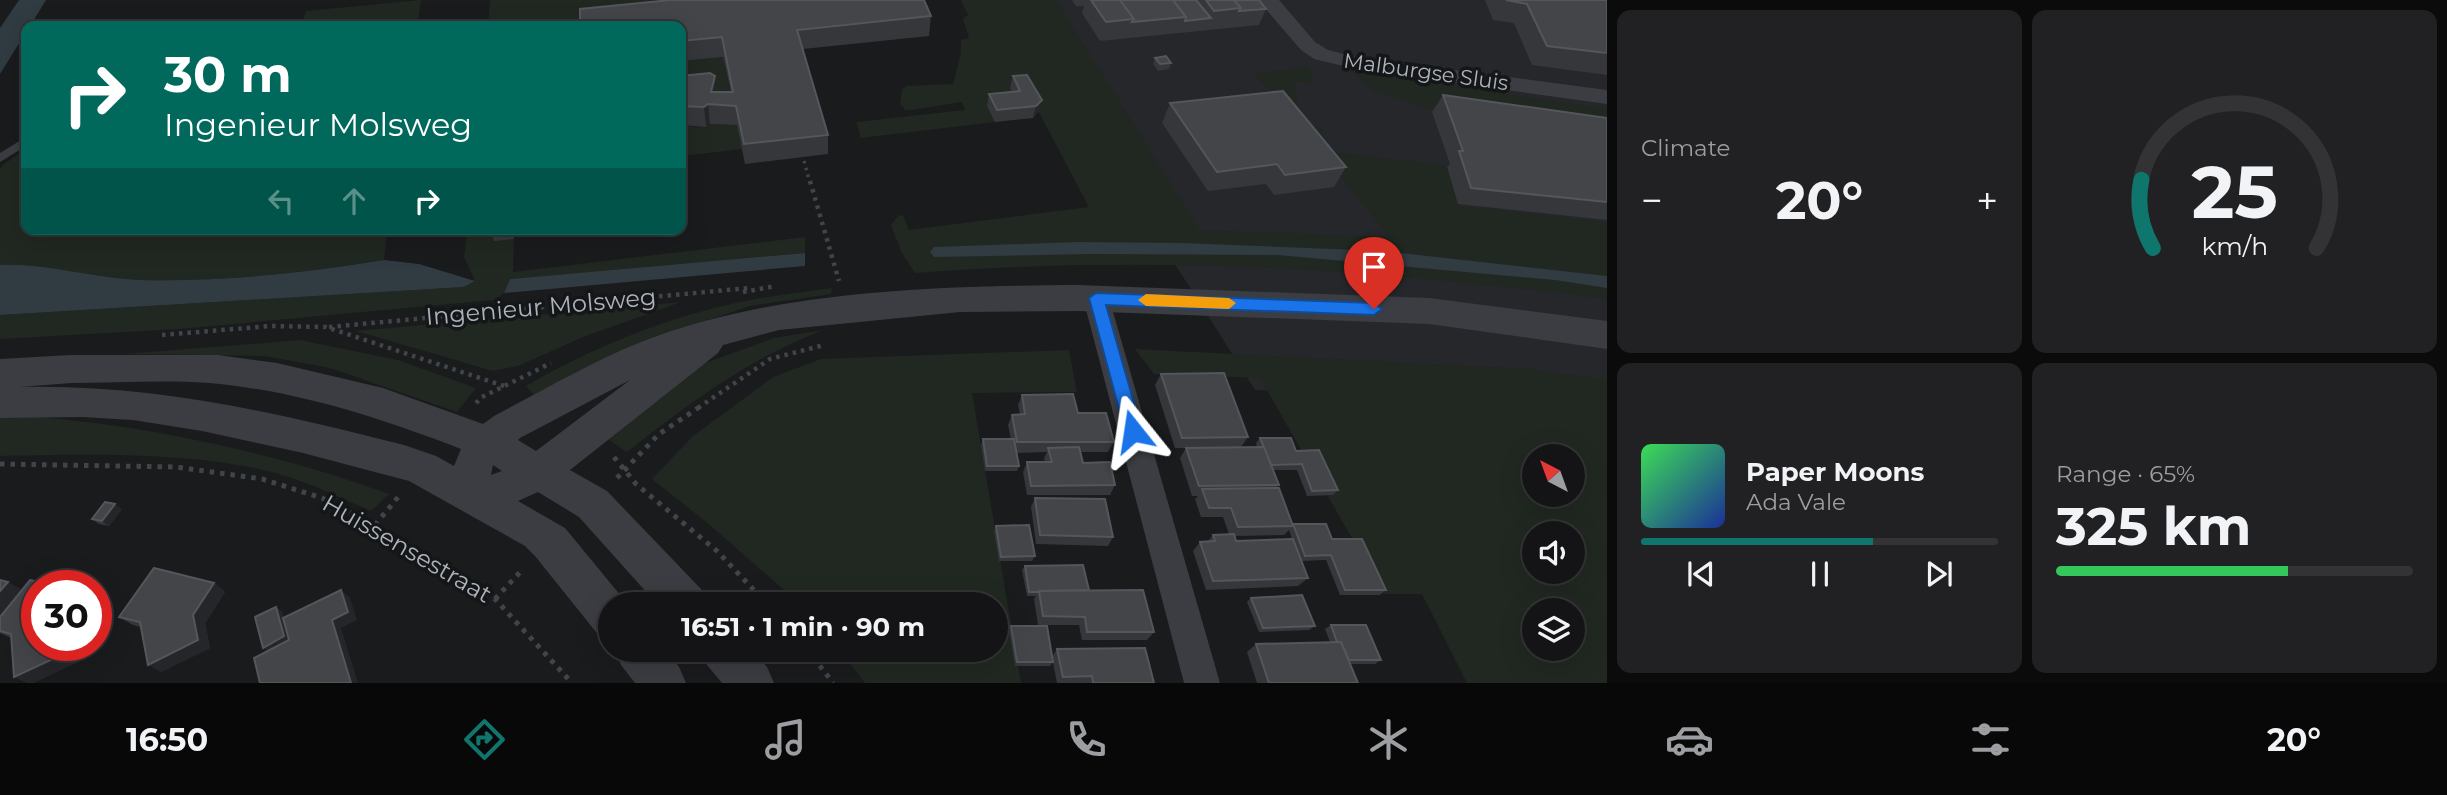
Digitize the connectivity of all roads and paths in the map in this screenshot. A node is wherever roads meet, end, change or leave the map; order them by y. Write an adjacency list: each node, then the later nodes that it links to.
1 (1268, 0): 2 (street, Malburgse Sluis)
2 (1607, 97)
3 (21, 144): 4 (lane)
4 (0, 158)
5 (804, 162): 6 (path)
6 (821, 219)
7 (757, 287): 9 (path, Ingenieur Molsweg)
8 (1096, 298): 10 (street); 11 (street); 31 (street)
9 (326, 327)
10 (720, 332): 15 (street); 17 (street)
11 (1607, 335)
12 (831, 343): 19 (path)
13 (0, 374): 15 (street)
14 (0, 403): 18 (street)
15 (487, 442): 17 (street); 18 (street)
16 (0, 464): 22 (path, Huissensestraat)
17 (539, 471): 18 (street); 19 (street)
18 (472, 495): 20 (street)
19 (593, 504): 21 (street)
20 (550, 541): 22 (path); 23 (street)
21 (675, 592)
22 (495, 599): 27 (path, Huissensestraat)
23 (598, 601)
24 (647, 662): 28 (street)
25 (734, 662): 29 (street)
26 (817, 662): 30 (path)
27 (572, 683)
28 (663, 683)
29 (751, 683)
30 (833, 683)
31 (1202, 683)

